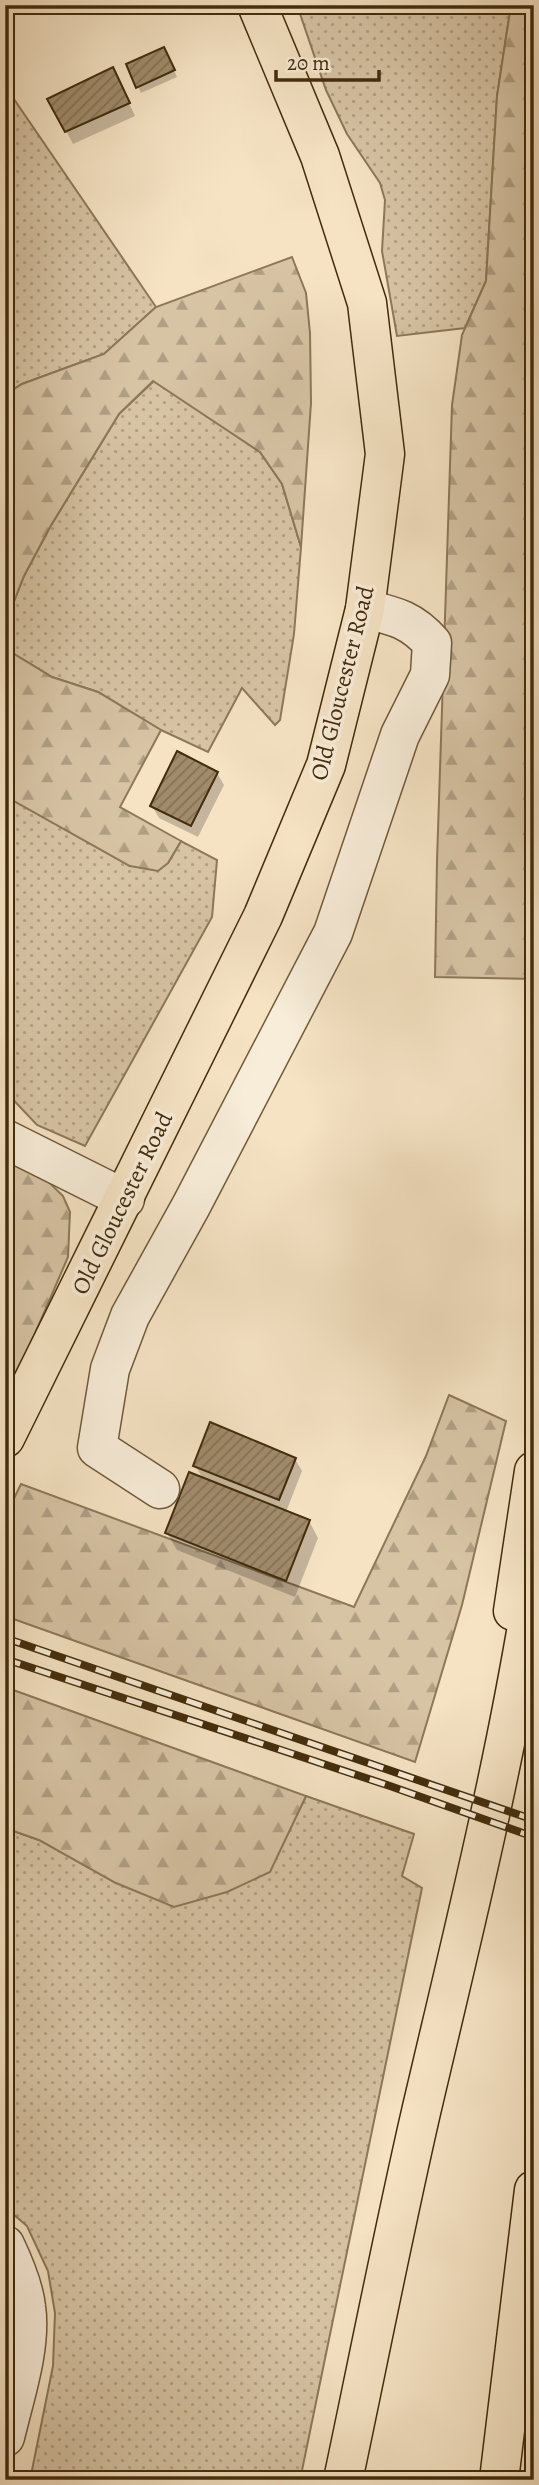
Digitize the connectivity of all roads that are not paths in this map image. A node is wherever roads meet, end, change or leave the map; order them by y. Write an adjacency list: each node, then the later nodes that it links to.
1 (257, 5): 2 (main road, Old Gloucester Road)
2 (365, 609): 4 (main road, Old Gloucester Road); 7 (street)
3 (5, 1139): 4 (street)
4 (125, 1199): 5 (main road, Old Gloucester Road)
5 (5, 1438)
6 (534, 1471): 9 (main road)
7 (160, 1489)
8 (534, 1584): 9 (main road)
9 (410, 2164): 13 (main road)
10 (534, 2190): 14 (main road)
11 (5, 2245): 12 (street)
12 (5, 2437)
13 (342, 2480)
14 (499, 2480)

